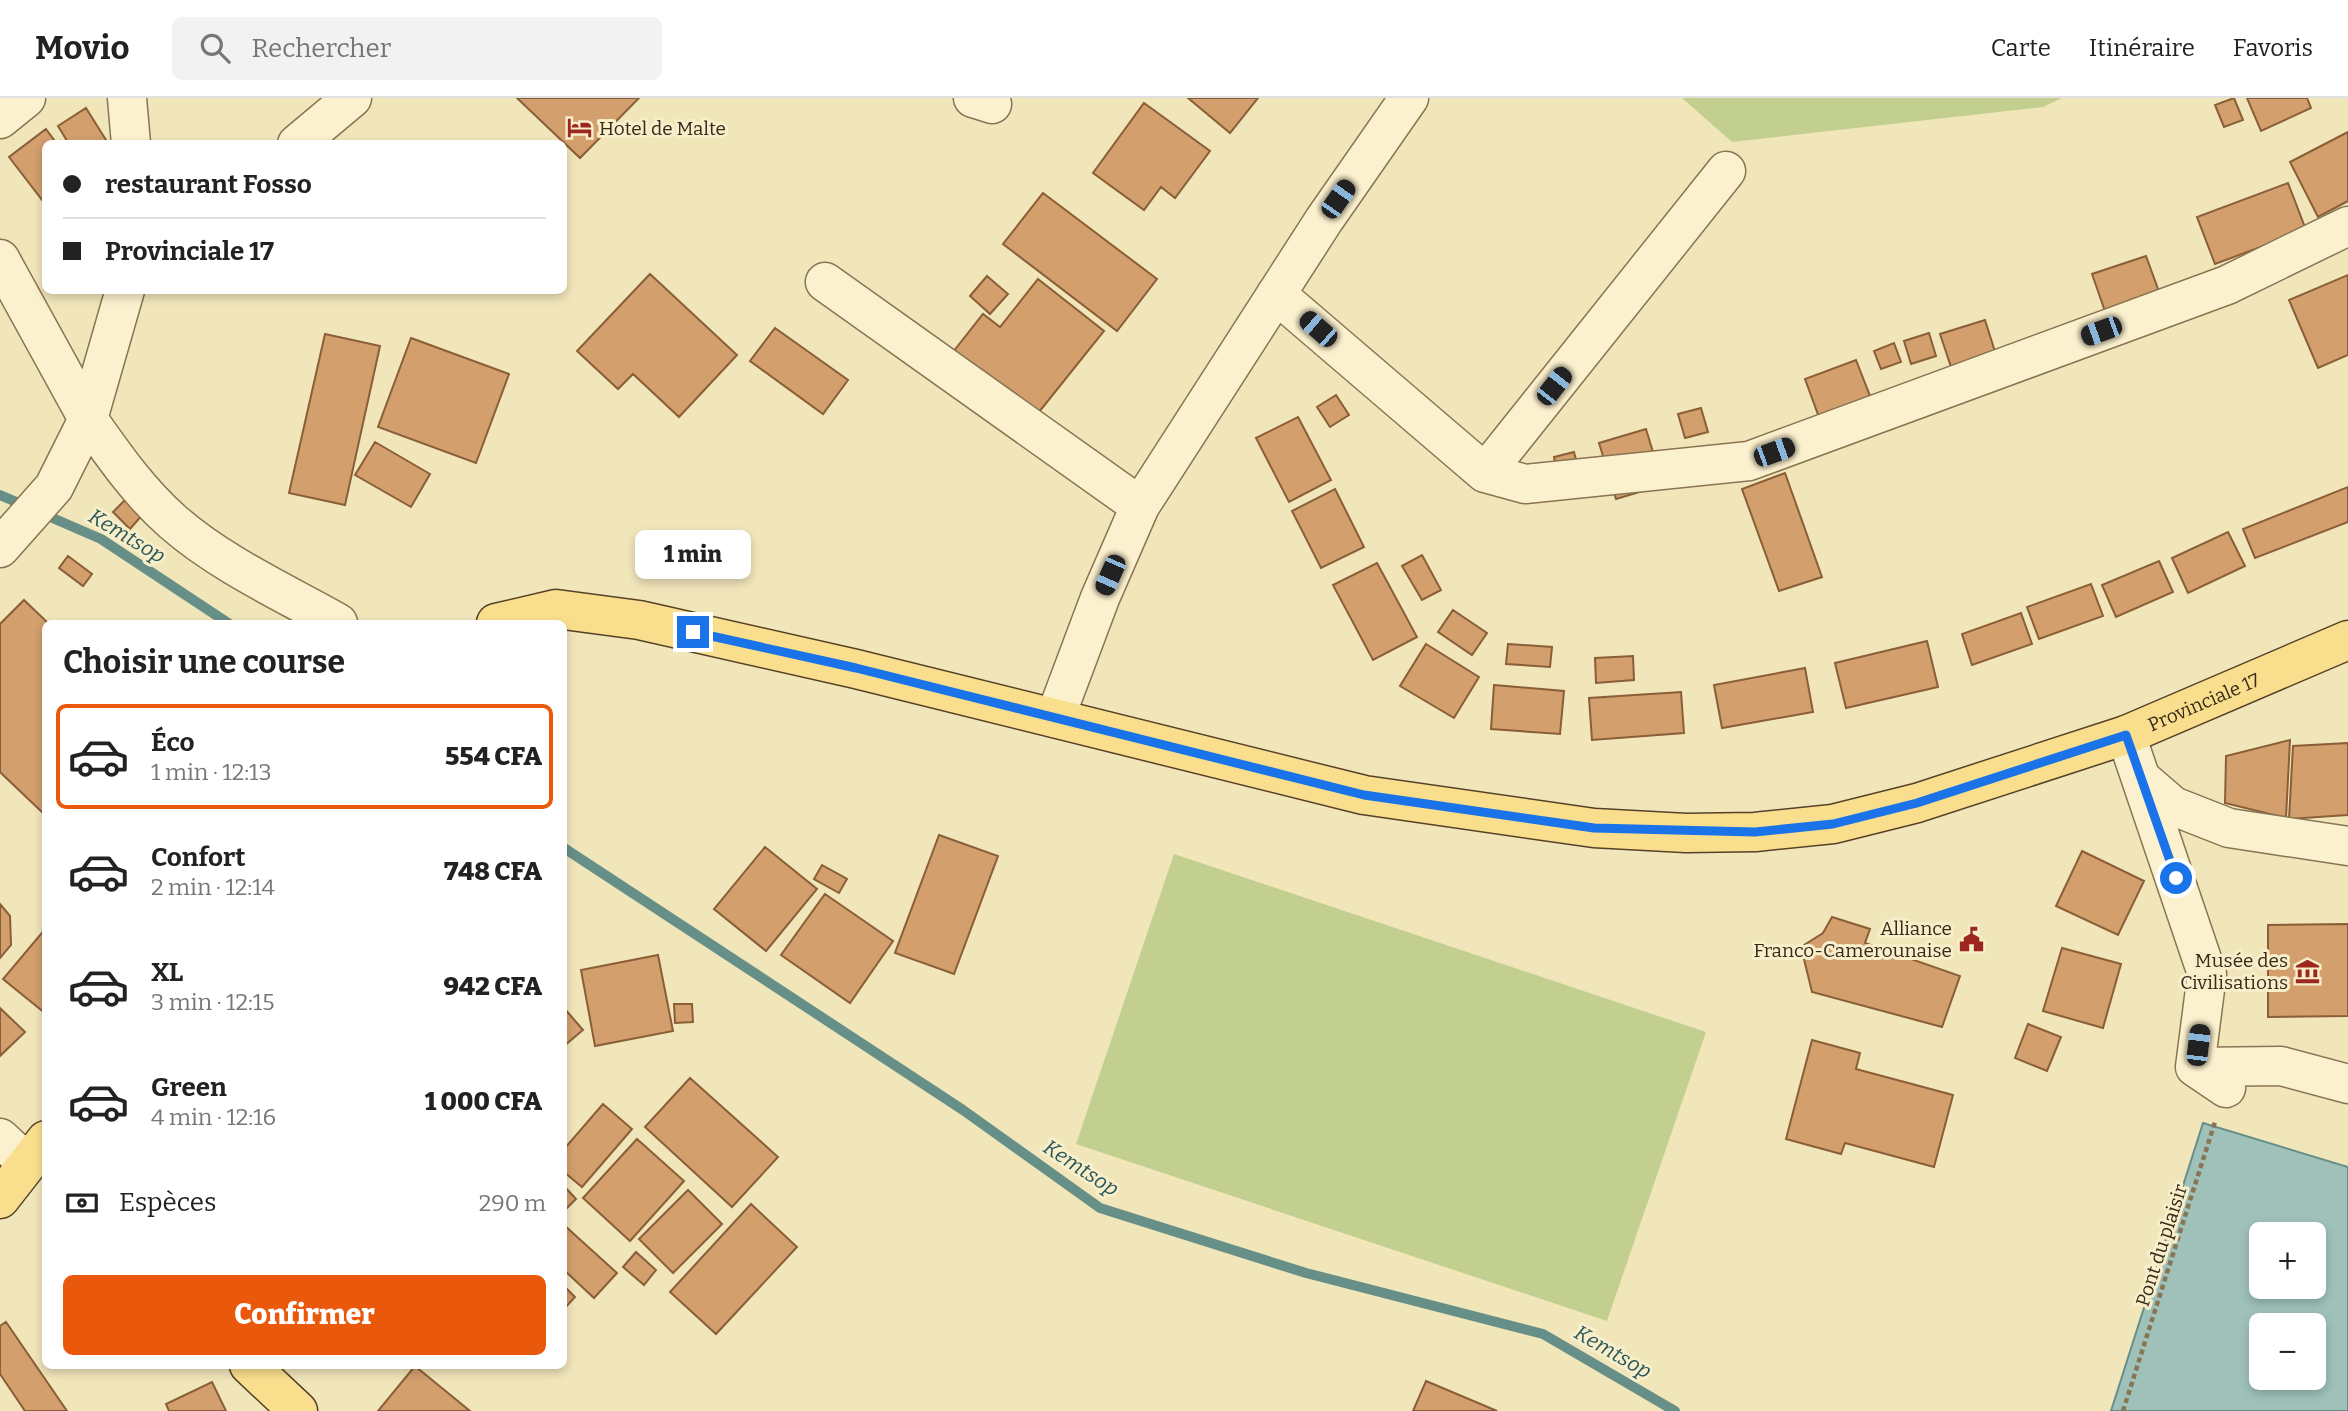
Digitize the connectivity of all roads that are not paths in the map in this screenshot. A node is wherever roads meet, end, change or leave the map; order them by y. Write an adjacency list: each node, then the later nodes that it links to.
1 (26, 98): 5 (street)
2 (127, 98): 6 (street)
3 (352, 98): 7 (street)
4 (1409, 98): 13 (street)
5 (0, 118)
6 (131, 140)
7 (302, 140)
8 (1726, 170): 15 (street)
9 (2348, 226): 15 (street)
10 (0, 259): 14 (street)
11 (825, 282): 16 (street)
12 (124, 294): 14 (street)
13 (1276, 294): 15 (street); 16 (street)
14 (88, 419): 17 (street); 18 (street)
15 (1485, 473)
16 (1140, 506): 21 (street)
17 (0, 548)
18 (333, 620)
19 (509, 620): 21 (main road, Provinciale 17)
20 (2348, 640): 22 (main road, Provinciale 17)
21 (1055, 718): 22 (main road, Provinciale 17)
22 (2126, 735): 23 (street)
23 (2144, 781): 24 (street); 25 (street)
24 (2348, 846)
25 (2348, 1084)
26 (30, 1156): 27 (main road)
27 (0, 1199)
28 (253, 1369): 29 (main road)
29 (298, 1411)

